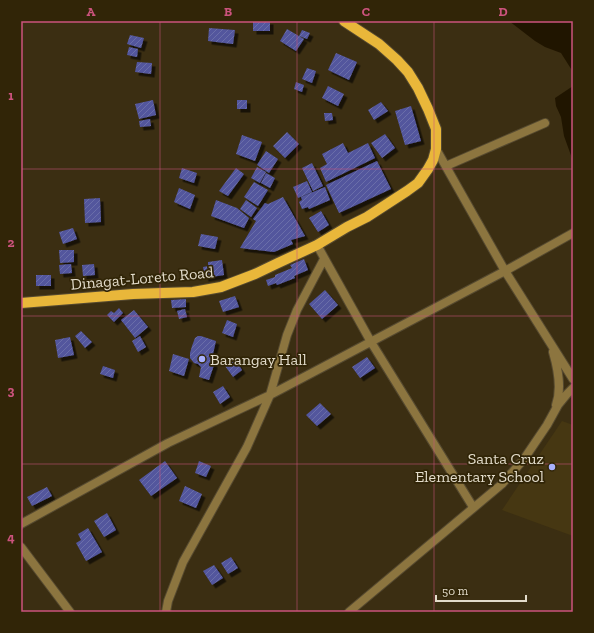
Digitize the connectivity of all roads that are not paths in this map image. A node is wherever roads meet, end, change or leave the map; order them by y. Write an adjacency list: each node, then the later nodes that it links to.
1 (344, 21): 3 (main road, Dinagat-Loreto Road)
2 (545, 124): 4 (street)
3 (436, 150): 4 (street); 6 (main road, Dinagat-Loreto Road)
4 (446, 166): 8 (street)
5 (573, 233): 8 (street)
6 (316, 245): 7 (street); 9 (main road, Dinagat-Loreto Road)
7 (324, 259): 11 (street); 14 (street)
8 (505, 271): 10 (street); 11 (street)
9 (21, 303)
10 (548, 340): 12 (street); 15 (street)
11 (371, 342): 14 (street); 16 (street)
12 (573, 379)
13 (573, 388): 15 (street)
14 (270, 395): 17 (street); 20 (street)
15 (553, 414): 16 (street)
16 (473, 507): 21 (street)
17 (21, 524)
18 (21, 547): 19 (street)
19 (70, 612)
20 (166, 612)
21 (349, 612)

